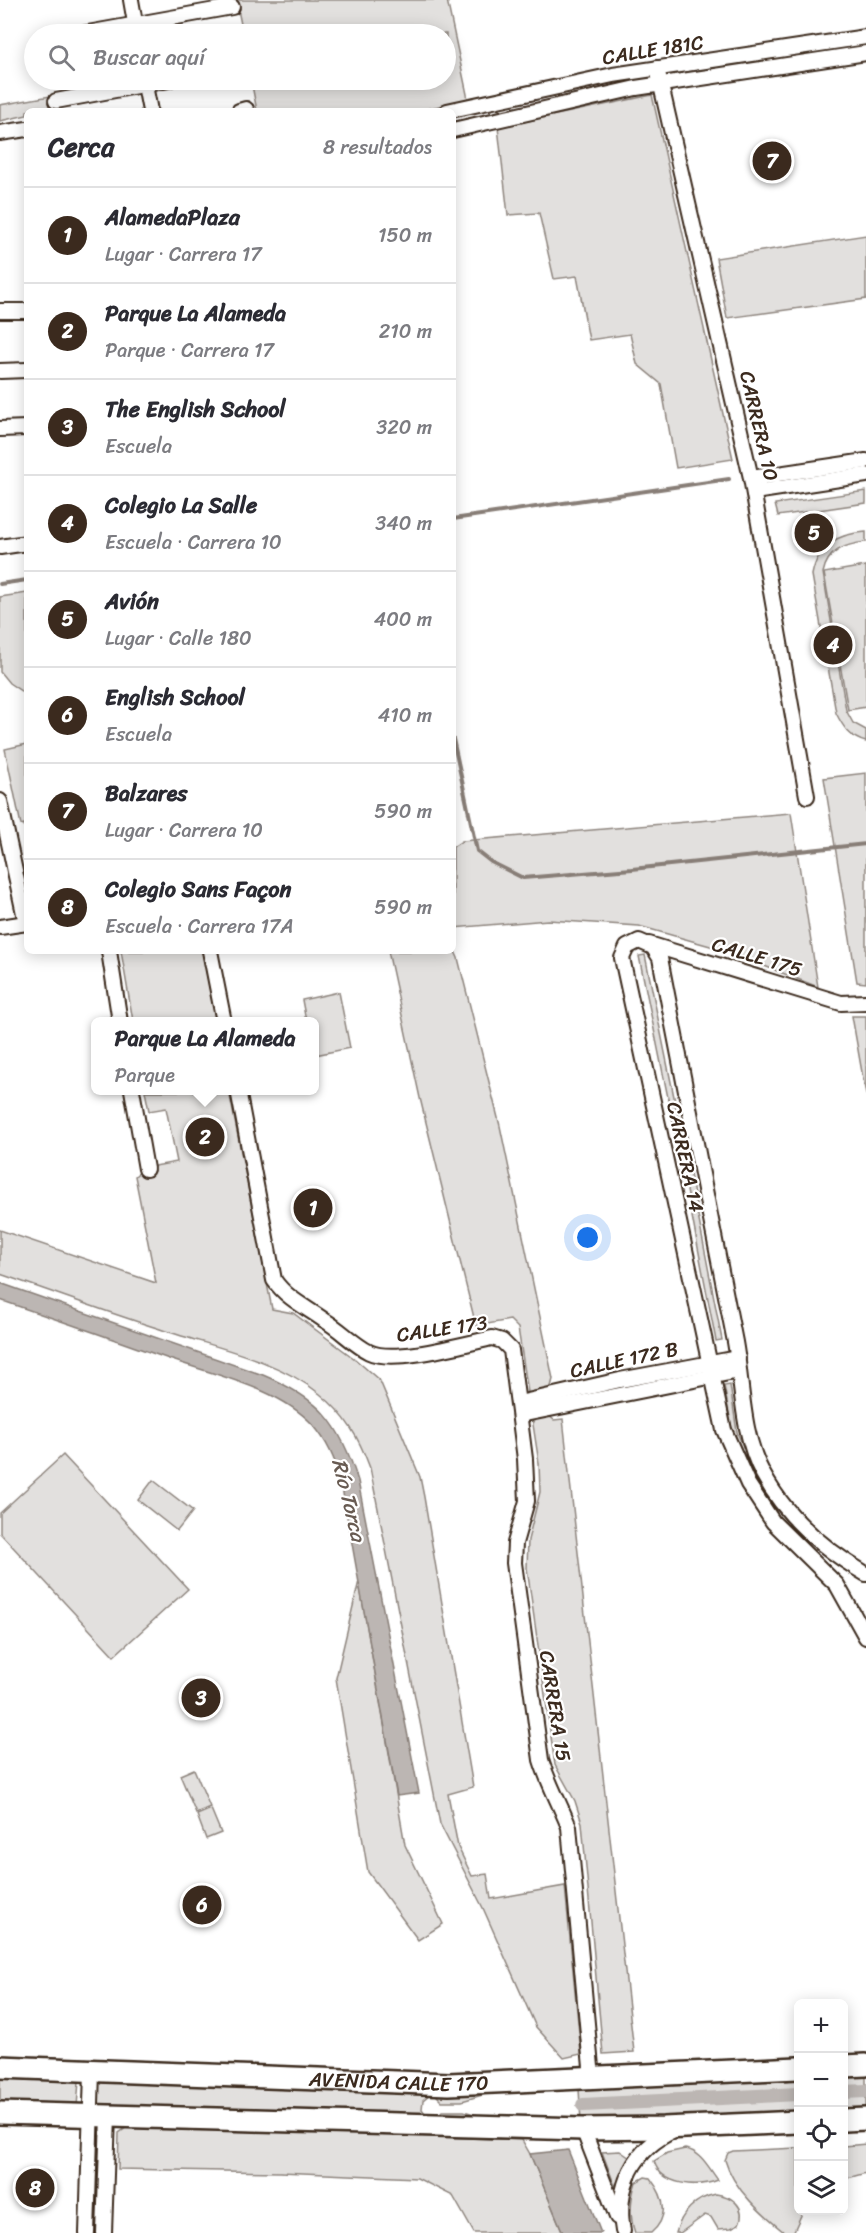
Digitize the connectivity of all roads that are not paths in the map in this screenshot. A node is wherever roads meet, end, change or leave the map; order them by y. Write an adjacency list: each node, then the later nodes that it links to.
1 (131, 0): 3 (street)
2 (232, 7): 4 (street)
3 (135, 24)
4 (158, 24)
5 (866, 37): 7 (street, CALLE 181C)
6 (866, 53): 8 (street, CALLE 181C)
7 (657, 68): 8 (street, CARRERA 10); 13 (street, CALLE 181C)
8 (660, 84): 15 (street, CALLE 181C); 25 (street, CARRERA 10)
9 (108, 90): 11 (street)
10 (146, 90): 12 (street)
11 (56, 101)
12 (149, 108)
13 (456, 109)
14 (24, 129): 16 (street)
15 (456, 129)
16 (0, 133)
17 (0, 311): 18 (street)
18 (24, 311)
19 (24, 370): 20 (street)
20 (0, 371)
21 (24, 428): 22 (street)
22 (0, 429)
23 (866, 461): 25 (street)
24 (866, 475): 25 (street)
25 (753, 485): 28 (street, CARRERA 10)
26 (24, 543): 27 (street)
27 (0, 547)
28 (807, 796)
29 (0, 801): 30 (street)
30 (24, 914)
31 (24, 923): 32 (street)
32 (0, 927)
33 (639, 941): 36 (street, CALLE 175); 43 (street); 44 (street, CARRERA 14)
34 (109, 954): 37 (street)
35 (211, 954): 38 (street)
36 (866, 1002)
37 (119, 1017)
38 (223, 1017)
39 (133, 1095): 41 (street)
40 (239, 1095): 42 (street, CALLE 173)
41 (146, 1169)
42 (502, 1341): 45 (street, CARRERA 15)
43 (738, 1364): 44 (street, CALLE 172 B); 46 (street)
44 (710, 1369): 45 (street, CALLE 172 B); 48 (street, CARRERA 14)
45 (519, 1409): 55 (street, CARRERA 15)
46 (824, 1546): 47 (street); 48 (street)
47 (866, 1574)
48 (837, 1586): 49 (street)
49 (866, 1637)
50 (866, 2065): 51 (main road)
51 (848, 2066)
52 (0, 2067): 54 (main road, AVENIDA CALLE 170)
53 (794, 2068): 55 (main road, AVENIDA CALLE 170)
54 (92, 2071): 55 (main road, AVENIDA CALLE 170); 57 (street)
55 (592, 2079)
56 (0, 2113): 57 (main road)
57 (99, 2115): 62 (main road); 64 (street); 65 (street)
58 (866, 2119): 59 (main road)
59 (848, 2120)
60 (794, 2122): 61 (main road)
61 (682, 2127): 62 (main road); 63 (street)
62 (583, 2129): 63 (street)
63 (623, 2232)
64 (87, 2233)
65 (104, 2233)

